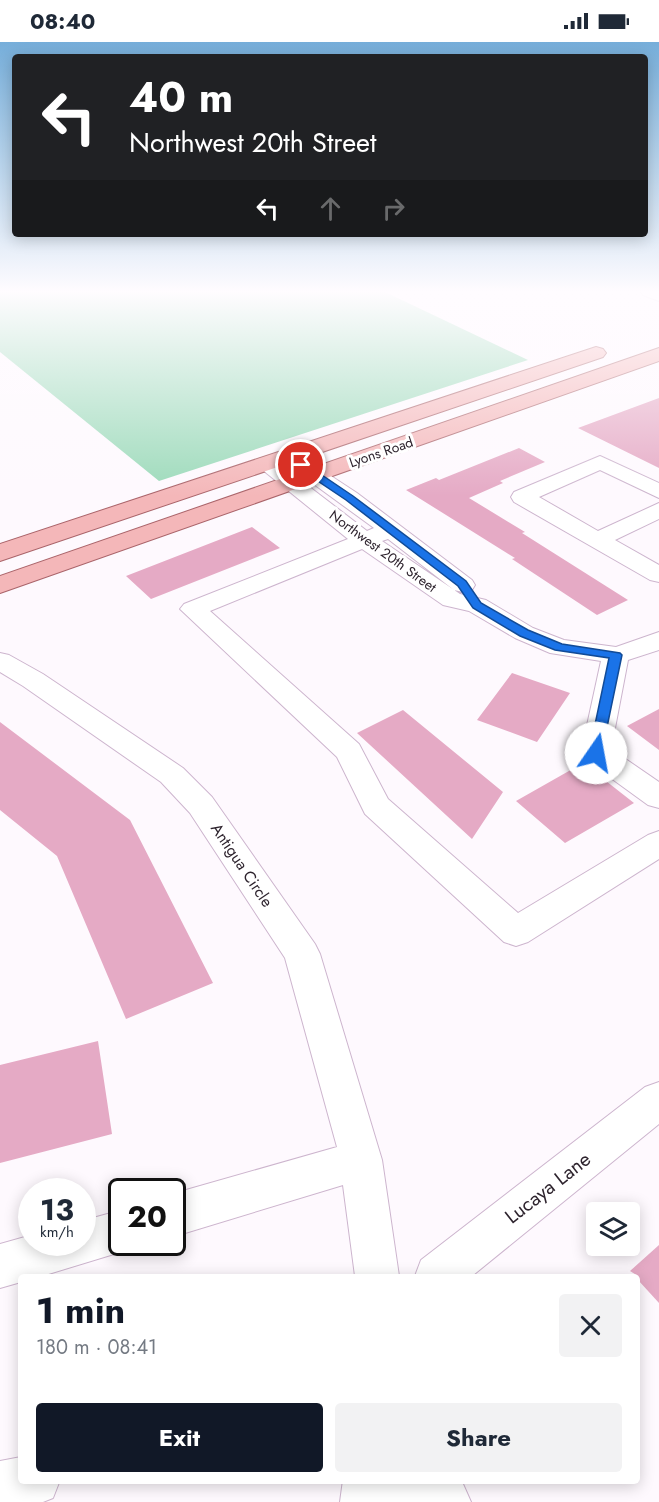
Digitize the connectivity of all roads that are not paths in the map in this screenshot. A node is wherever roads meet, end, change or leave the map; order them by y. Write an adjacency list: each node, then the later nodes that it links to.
1 (573, 360): 3 (main road, Lyons Road)
2 (641, 360): 4 (main road, Lyons Road)
3 (276, 460): 4 (street, Northwest 20th Street); 5 (street, Northwest 20th Street); 10 (main road, Lyons Road)
4 (314, 474): 5 (main road, Lyons Road); 8 (street, Northwest 20th Street)
5 (291, 482): 8 (street, Northwest 20th Street); 12 (main road, Lyons Road)
6 (659, 491): 9 (street)
7 (659, 510): 9 (street)
8 (377, 535): 14 (street, Northwest 20th Street); 17 (street)
9 (596, 541): 11 (street)
10 (0, 553)
11 (659, 575)
12 (0, 585)
13 (659, 640): 14 (street)
14 (616, 655): 16 (street)
15 (0, 661): 19 (street, Antigua Circle)
16 (659, 797)
17 (659, 843)
18 (659, 1100): 24 (street, Lucaya Lane)
19 (361, 1160): 20 (street); 23 (street, Antigua Circle)
20 (186, 1212)
21 (108, 1236): 22 (street)
22 (0, 1266)
23 (377, 1274)
24 (440, 1274)
25 (18, 1483): 26 (street)
26 (0, 1487)

